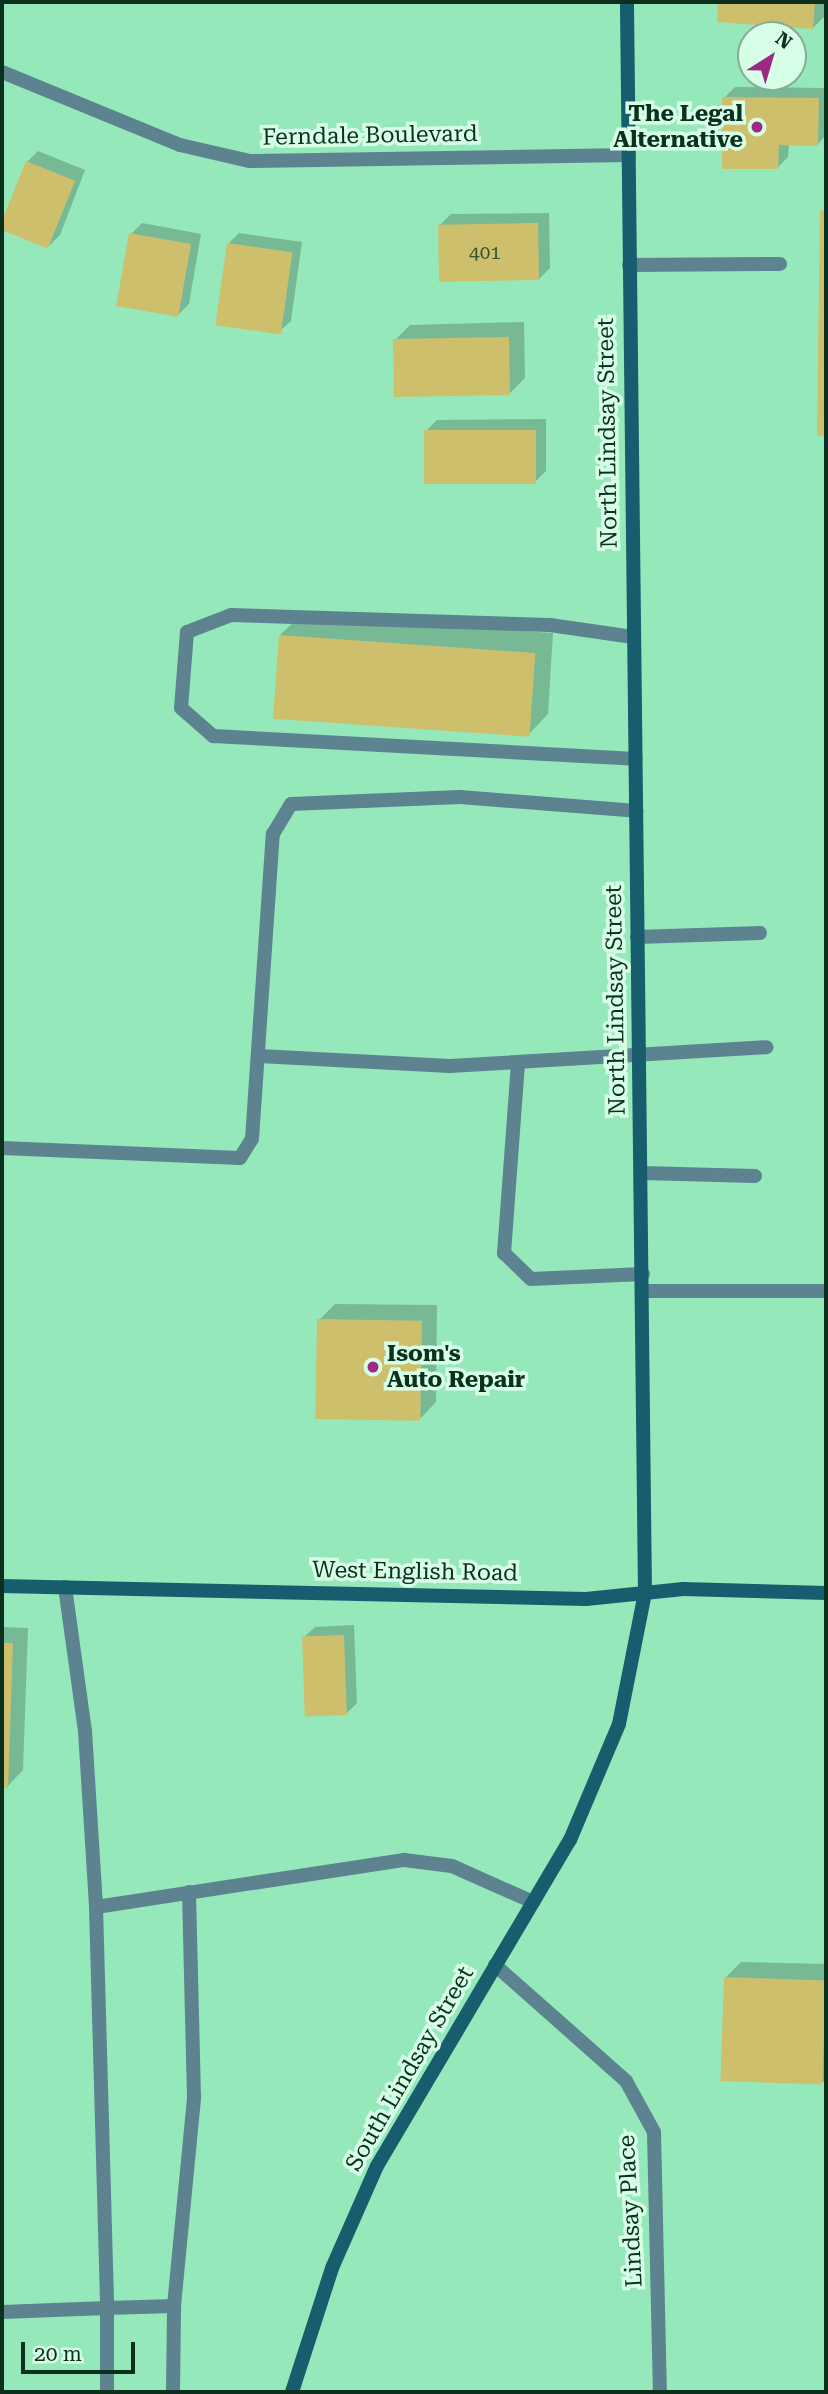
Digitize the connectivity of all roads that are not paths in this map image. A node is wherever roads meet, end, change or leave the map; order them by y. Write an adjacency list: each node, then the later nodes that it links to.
1 (627, 2): 3 (main road, North Lindsay Street)
2 (2, 72): 3 (street, Ferndale Boulevard)
3 (629, 155): 5 (main road, North Lindsay Street)
4 (780, 264): 5 (street)
5 (629, 265): 6 (main road, North Lindsay Street)
6 (633, 637): 7 (main road, North Lindsay Street); 7 (street)
7 (635, 759): 8 (main road, North Lindsay Street)
8 (636, 811): 10 (main road, North Lindsay Street); 13 (street)
9 (760, 933): 10 (street)
10 (637, 937): 12 (main road, North Lindsay Street)
11 (766, 1047): 12 (street)
12 (640, 1055): 14 (street); 16 (main road, North Lindsay Street)
13 (259, 1056): 14 (street); 15 (street)
14 (518, 1063): 18 (street)
15 (2, 1148)
16 (642, 1173): 17 (street); 18 (main road, North Lindsay Street)
17 (755, 1175)
18 (643, 1274): 19 (main road, North Lindsay Street)
19 (643, 1292): 20 (street); 23 (main road, North Lindsay Street)
20 (826, 1292)
21 (2, 1586): 22 (main road, West English Road)
22 (65, 1587): 23 (main road, West English Road); 27 (street)
23 (645, 1593): 24 (main road, West English Road); 26 (main road, North Lindsay Street)
24 (826, 1593)
25 (189, 1892): 26 (street); 27 (street); 29 (street)
26 (533, 1902): 28 (main road, North Lindsay Street)
27 (96, 1908): 30 (street)
28 (495, 1965): 34 (main road, South Lindsay Street); 35 (street, Lindsay Place)
29 (174, 2306): 30 (street); 33 (street)
30 (107, 2308): 31 (street); 32 (street)
31 (2, 2312)
32 (107, 2392)
33 (173, 2392)
34 (292, 2392)
35 (660, 2392)

